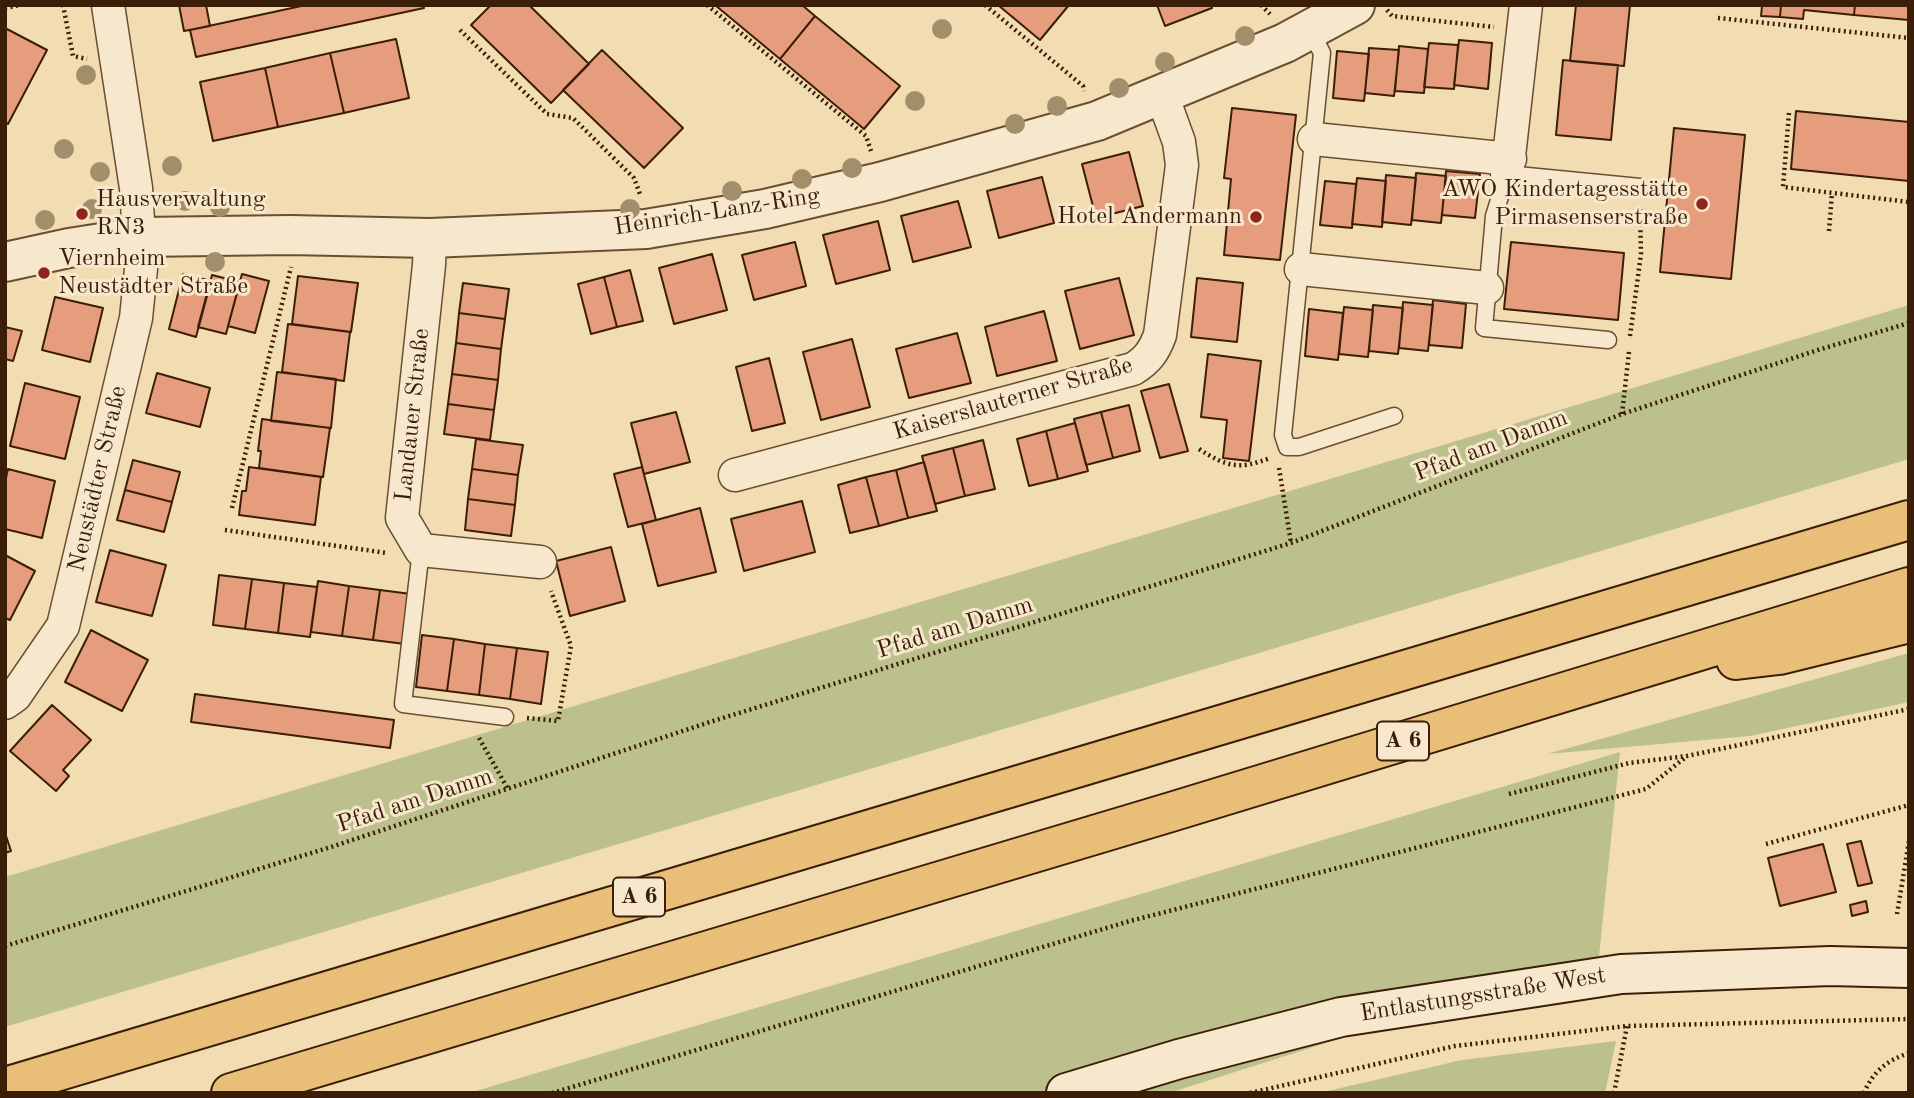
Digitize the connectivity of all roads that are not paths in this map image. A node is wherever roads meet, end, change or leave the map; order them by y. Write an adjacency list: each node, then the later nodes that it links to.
1 (108, 5): 9 (street, Neustädter Straße)
2 (1355, 5): 4 (street, Heinrich-Lanz-Ring)
3 (1524, 18): 7 (street)
4 (1310, 30): 5 (street, Heinrich-Lanz-Ring); 6 (lane)
5 (1162, 95): 10 (street, Heinrich-Lanz-Ring); 16 (street, Kaiserslauterner Straße)
6 (1314, 139): 7 (street); 12 (lane)
7 (1509, 166): 8 (lane); 13 (lane)
8 (1640, 187)
9 (140, 237): 10 (street, Heinrich-Lanz-Ring); 11 (street, Heinrich-Lanz-Ring); 23 (street, Neustädter Straße)
10 (430, 238): 18 (street, Landauer Straße)
11 (5, 262)
12 (1300, 269): 13 (street); 15 (lane)
13 (1487, 288): 14 (lane)
14 (1608, 340)
15 (1394, 415)
16 (735, 475)
17 (1909, 520): 26 (highway, A 6)
18 (421, 554): 19 (street); 24 (lane)
19 (540, 562)
20 (1909, 587): 22 (highway, A 6)
21 (1909, 623): 22 (highway)
22 (1636, 671): 27 (highway, A 6)
23 (5, 703)
24 (505, 716)
25 (1909, 968): 28 (street, Entlastungsstraße West)
26 (5, 1087)
27 (231, 1093)
28 (1066, 1093)

